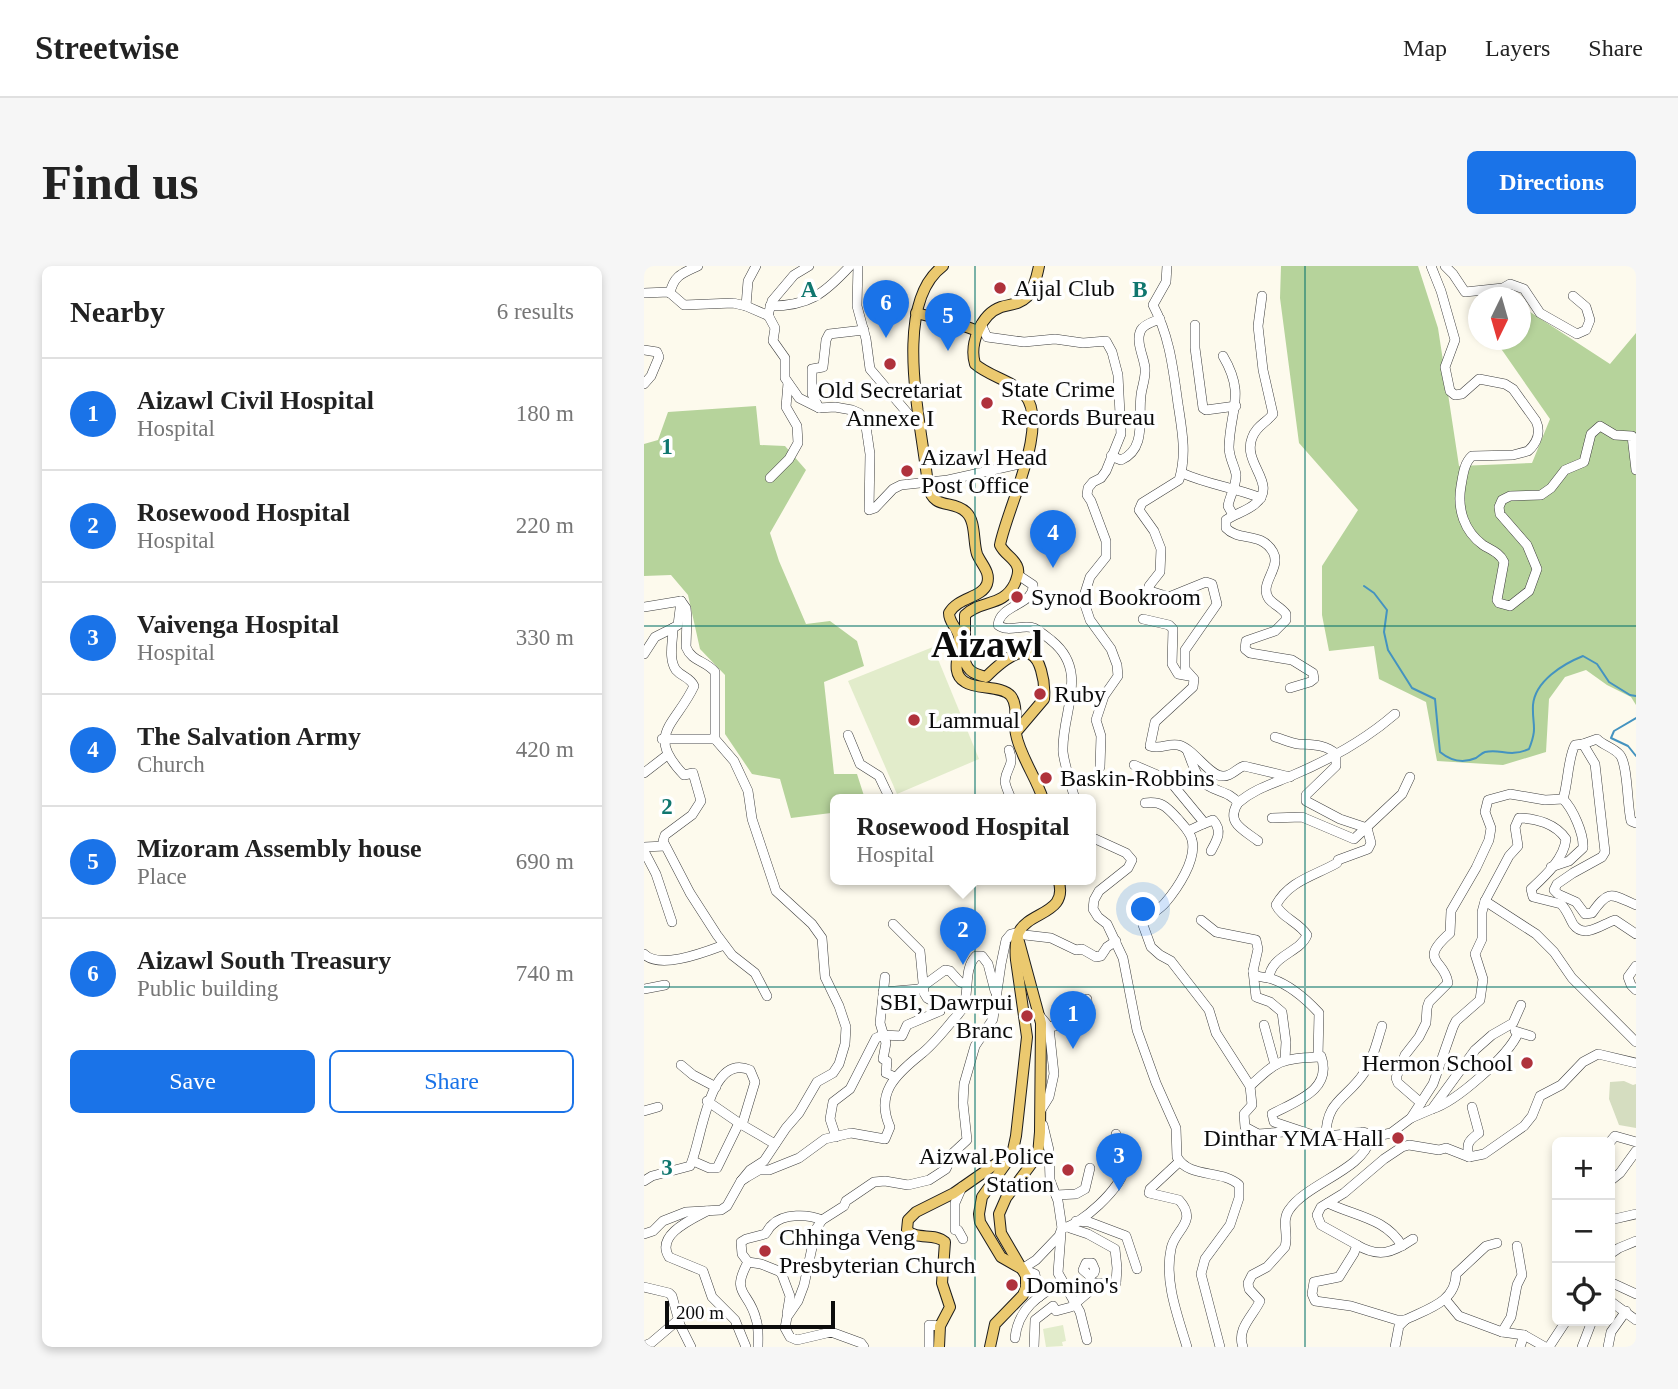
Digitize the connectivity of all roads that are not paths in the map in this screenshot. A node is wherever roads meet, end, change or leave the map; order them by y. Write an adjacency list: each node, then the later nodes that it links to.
1 (698, 266): 13 (street)
2 (756, 266): 16 (street)
3 (809, 266): 11 (street)
4 (850, 266): 17 (street)
5 (858, 266): 22 (street)
6 (943, 266): 18 (main road)
7 (1039, 266): 21 (main road)
8 (1167, 266): 19 (street)
9 (1431, 266): 32 (street)
10 (1445, 266): 15 (street)
11 (796, 271): 17 (street)
12 (644, 293): 13 (street)
13 (670, 293): 16 (street)
14 (1262, 296): 37 (street)
15 (1573, 296)
16 (746, 306): 17 (street)
17 (769, 311): 25 (street)
18 (916, 313): 21 (main road); 29 (main road)
19 (1160, 319): 30 (street); 33 (street)
20 (1195, 325): 27 (street)
21 (980, 328): 30 (street); 31 (main road)
22 (864, 330): 28 (street); 29 (street)
23 (644, 351): 26 (street)
24 (1223, 356): 27 (street)
25 (788, 383): 28 (street); 34 (street)
26 (644, 384)
27 (1236, 405): 36 (street)
28 (819, 408): 35 (street)
29 (922, 430): 35 (main road)
30 (1111, 456): 60 (street)
31 (1024, 463): 35 (street); 39 (main road)
32 (1636, 470)
33 (1182, 473): 36 (street); 46 (street)
34 (770, 478)
35 (928, 483): 45 (main road)
36 (1234, 487): 37 (street); 38 (street)
37 (1261, 498): 38 (street)
38 (1233, 515): 47 (street)
39 (1018, 575): 45 (main road); 67 (street)
40 (681, 601): 41 (street); 43 (street); 53 (street)
41 (644, 607)
42 (1143, 618): 46 (street)
43 (673, 628): 44 (street); 52 (street)
44 (644, 654)
45 (958, 663): 49 (main road); 49 (main road)
46 (1189, 676): 55 (street)
47 (1290, 688)
48 (1395, 714): 57 (street)
49 (1015, 732): 66 (main road)
50 (848, 735): 64 (street)
51 (1275, 737): 57 (street)
52 (662, 739): 53 (street); 58 (street)
53 (715, 739): 140 (street)
54 (1583, 744): 68 (street); 72 (street); 84 (street)
55 (1186, 748): 62 (street); 70 (street)
56 (1009, 750): 65 (street)
57 (1336, 754): 62 (street); 74 (street)
58 (666, 756): 61 (street); 78 (street)
59 (1134, 765): 73 (street)
60 (1100, 767)
61 (644, 774)
62 (1290, 777): 70 (street)
63 (1410, 777): 74 (street)
64 (887, 794)
65 (1009, 794)
66 (1041, 794)
67 (1074, 794)
68 (1563, 799): 81 (street); 125 (street)
69 (1145, 803): 75 (street)
70 (1238, 803): 77 (street)
71 (1272, 818): 74 (street)
72 (1636, 823)
73 (1203, 824): 75 (street); 80 (street)
74 (1367, 828): 96 (street)
75 (1188, 831): 122 (street)
76 (1096, 839): 90 (street)
77 (1258, 841)
78 (665, 846): 79 (street); 91 (street)
79 (644, 849): 86 (street)
80 (1211, 851)
81 (1551, 867): 83 (street); 88 (street)
82 (1060, 885): 89 (main road)
83 (1485, 901): 115 (street); 125 (street)
84 (1636, 905)
85 (1201, 920): 94 (street)
86 (672, 922)
87 (893, 924): 99 (street)
88 (1636, 934)
89 (1019, 935): 90 (street); 104 (street); 107 (main road); 142 (main road)
90 (1116, 941): 145 (street)
91 (724, 945): 92 (street); 103 (street)
92 (644, 954)
93 (1636, 966): 101 (street)
94 (1253, 971): 96 (street); 117 (street)
95 (885, 977): 102 (street)
96 (1269, 978): 116 (street)
97 (966, 984): 99 (street); 104 (street); 121 (street)
98 (665, 985): 100 (street)
99 (923, 986): 102 (street); 113 (street)
100 (644, 989)
101 (1636, 990)
102 (883, 992): 113 (street)
103 (767, 996)
104 (996, 996): 156 (street)
105 (1087, 999): 110 (street)
106 (1521, 1005): 111 (street)
107 (1040, 1016): 110 (street); 130 (main road)
108 (1264, 1025): 120 (street)
109 (1382, 1026): 135 (street)
110 (1049, 1027): 130 (street)
111 (1507, 1027): 112 (street); 128 (street)
112 (1518, 1033): 114 (street); 128 (street)
113 (883, 1035): 121 (street); 137 (street)
114 (1531, 1036)
115 (1636, 1042)
116 (1318, 1057): 117 (street); 133 (street)
117 (1285, 1059): 120 (street)
118 (1636, 1063): 143 (street)
119 (681, 1065): 123 (street)
120 (1275, 1065): 122 (street)
121 (895, 1077): 137 (street)
122 (1251, 1086): 133 (street)
123 (716, 1087): 124 (street); 132 (street)
124 (707, 1101): 132 (street); 144 (street)
125 (1420, 1103): 131 (street)
126 (658, 1107): 129 (street)
127 (1472, 1107): 143 (street)
128 (1432, 1109): 131 (street)
129 (644, 1111)
130 (1041, 1113): 151 (street); 167 (main road)
131 (1411, 1118): 136 (street)
132 (740, 1124): 140 (street); 144 (street)
133 (1300, 1131): 135 (street)
134 (1116, 1134): 157 (street)
135 (1326, 1136): 136 (street)
136 (1377, 1136): 204 (street)
137 (836, 1137): 149 (street)
138 (1614, 1137): 139 (street)
139 (1636, 1142)
140 (775, 1144): 149 (street)
141 (1636, 1151): 147 (street)
142 (1012, 1153): 150 (main road); 167 (main road)
143 (1469, 1157): 152 (street)
144 (693, 1161): 148 (street)
145 (1179, 1162): 202 (street); 203 (street)
146 (1090, 1168): 151 (street)
147 (1615, 1177)
148 (644, 1181)
149 (741, 1181): 153 (street)
150 (962, 1187): 159 (street); 186 (main road)
151 (1056, 1195): 157 (street)
152 (1328, 1203): 163 (street); 164 (street)
153 (709, 1211): 158 (street); 195 (street)
154 (1634, 1212): 155 (street)
155 (1615, 1218)
156 (822, 1220): 168 (street); 181 (street)
157 (1067, 1227): 169 (street); 170 (street); 171 (street); 177 (street)
158 (644, 1234)
159 (963, 1238)
160 (1413, 1239): 164 (street)
161 (1636, 1241): 166 (street)
162 (1497, 1243): 176 (street)
163 (1357, 1245): 164 (street); 184 (street)
164 (1402, 1246)
165 (1517, 1247): 189 (street)
166 (1615, 1251)
167 (1007, 1256): 169 (main road)
168 (748, 1262): 181 (street); 196 (street)
169 (1022, 1269): 175 (street); 200 (main road)
170 (1137, 1269)
171 (1063, 1282): 175 (street); 177 (street)
172 (1615, 1284): 174 (street)
173 (644, 1287): 182 (street)
174 (1636, 1294)
175 (1039, 1297): 179 (street)
176 (1445, 1299): 184 (street); 189 (street)
177 (1074, 1303): 183 (street); 192 (street)
178 (1615, 1304): 180 (street)
179 (1022, 1311): 183 (street); 191 (street)
180 (1626, 1311): 185 (street); 209 (street)
181 (787, 1317): 197 (street)
182 (678, 1320): 193 (street); 194 (street)
183 (1035, 1320): 201 (street)
184 (1405, 1320): 205 (street)
185 (1636, 1320)
186 (940, 1326): 198 (street); 199 (main road)
187 (1562, 1326): 207 (street)
188 (1590, 1326): 208 (street)
189 (1502, 1332): 190 (street)
190 (1524, 1335): 206 (street); 207 (street)
191 (1015, 1338)
192 (1087, 1339)
193 (644, 1346)
194 (691, 1347)
195 (746, 1347)
196 (758, 1347)
197 (864, 1347)
198 (929, 1347)
199 (939, 1347)
200 (990, 1347)
201 (1034, 1347)
202 (1187, 1347)
203 (1220, 1347)
204 (1242, 1347)
205 (1395, 1347)
206 (1520, 1347)
207 (1547, 1347)
208 (1583, 1347)
209 (1608, 1347)

